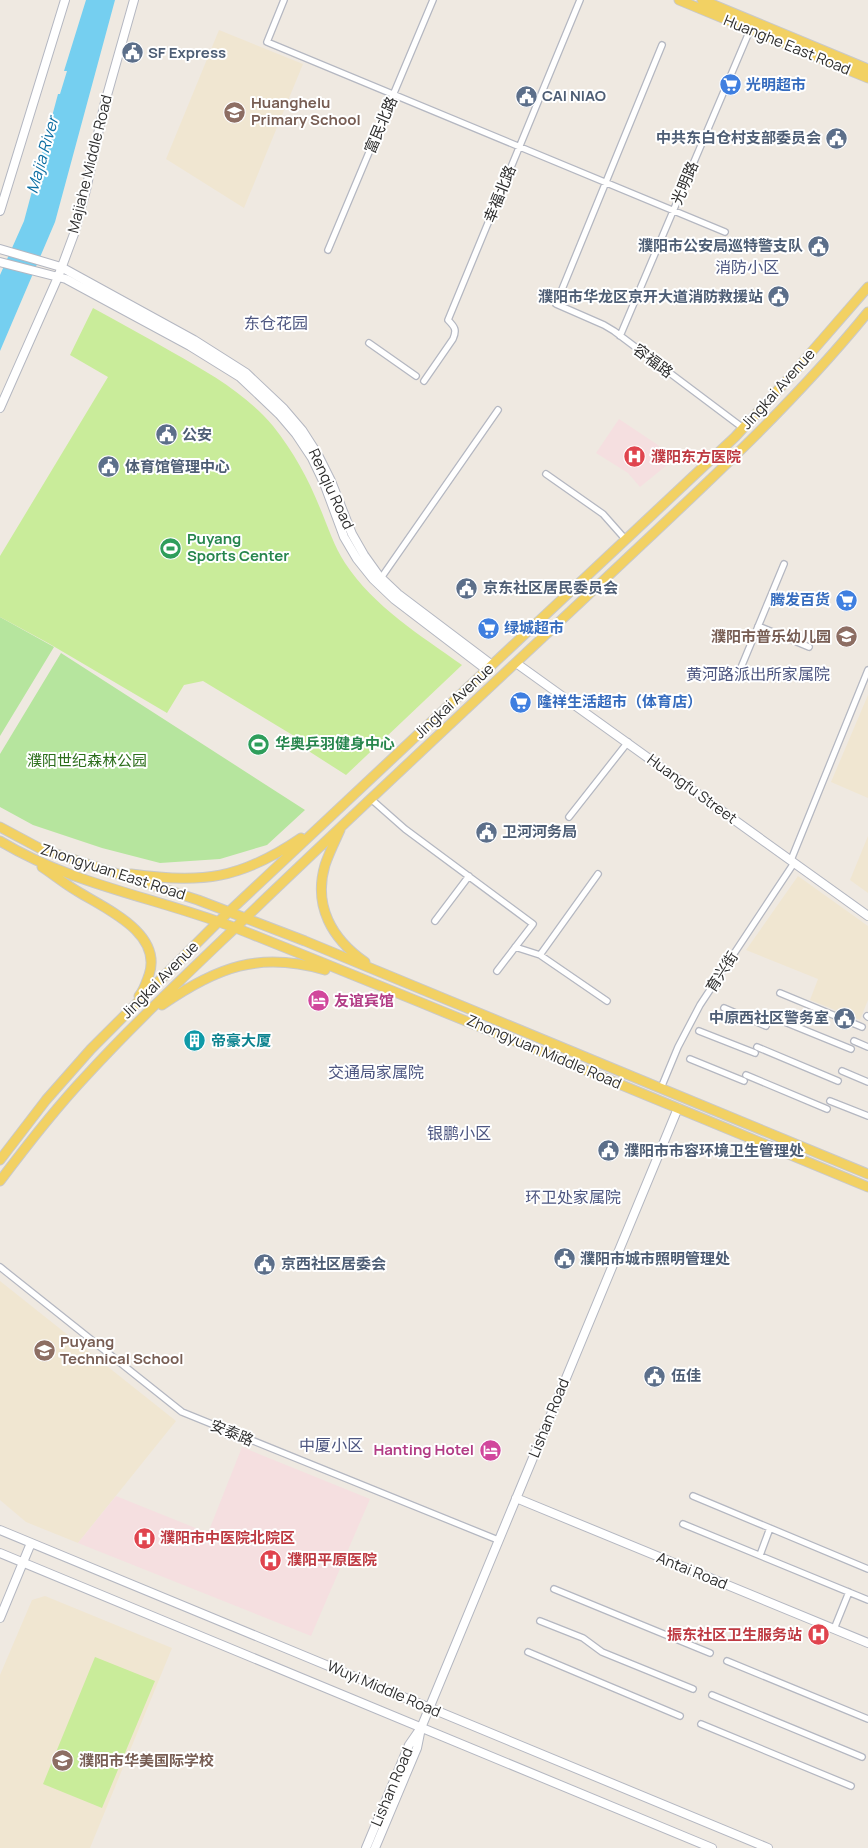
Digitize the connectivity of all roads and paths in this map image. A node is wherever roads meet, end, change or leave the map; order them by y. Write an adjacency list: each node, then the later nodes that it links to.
1 (65, 0): 15 (street)
2 (134, 0): 21 (street, Majiahe Middle Road)
3 (284, 0): 12 (street)
4 (433, 0): 12 (street, 富民北路)
5 (580, 0): 13 (street, 幸福北路)
6 (678, 0): 8 (main road, Huanghe East Road)
7 (702, 0): 10 (main road, Huanghe East Road)
8 (750, 30): 11 (main road, Huanghe East Road); 16 (street, 光明路)
9 (662, 45): 14 (street)
10 (868, 69)
11 (868, 78)
12 (393, 94): 13 (street); 19 (street, 富民北路)
13 (519, 147): 14 (street); 28 (street, 幸福北路)
14 (605, 183): 16 (street); 25 (street, 容福路)
15 (0, 211)
16 (673, 211): 17 (street); 25 (street, 光明路)
17 (725, 232)
18 (1, 249): 21 (street, Renqiu Road)
19 (328, 250)
20 (0, 262): 22 (street, Renqiu Road)
21 (57, 266): 22 (street, Majiahe Middle Road); 35 (street, Renqiu Road)
22 (58, 277): 29 (street, Majiahe Middle Road); 39 (street, Renqiu Road)
23 (868, 286): 31 (main road, Jingkai Avenue)
24 (868, 312): 38 (main road, Jingkai Avenue)
25 (620, 336): 31 (street, 容福路)
26 (369, 343): 27 (street)
27 (416, 376)
28 (424, 381)
29 (0, 408)
30 (498, 410): 35 (street)
31 (743, 428): 33 (main road, Jingkai Avenue)
32 (546, 474): 33 (street)
33 (626, 540): 39 (main road, Jingkai Avenue)
34 (784, 564): 36 (street)
35 (381, 578): 39 (street, Renqiu Road)
36 (758, 626): 37 (street); 40 (street)
37 (809, 647)
38 (516, 662): 42 (street, Huangfu Street); 43 (main road, Jingkai Avenue)
39 (490, 667): 45 (main road, Jingkai Avenue)
40 (740, 670)
41 (868, 670): 50 (street, 育兴街)
42 (628, 742): 44 (street); 50 (street, Huangfu Street)
43 (371, 798): 46 (main road, Jingkai Avenue); 53 (street)
44 (569, 817)
45 (326, 821): 51 (main road); 54 (main road, Jingkai Avenue)
46 (343, 824): 56 (main road, Jingkai Avenue); 63 (main road)
47 (0, 827): 51 (main road, Zhongyuan East Road)
48 (0, 841): 49 (main road, Zhongyuan East Road)
49 (25, 856): 58 (main road, Zhongyuan East Road); 70 (main road)
50 (792, 862): 55 (street, Huangfu Street); 81 (street, 育兴街)
51 (107, 871): 54 (main road, Zhongyuan East Road)
52 (598, 874): 61 (street)
53 (469, 876): 57 (street); 60 (street)
54 (229, 911): 56 (main road, Zhongyuan Middle Road); 58 (main road, Jingkai Avenue)
55 (868, 916)
56 (246, 918): 59 (main road, Jingkai Avenue); 63 (main road, Zhongyuan Middle Road)
57 (435, 921)
58 (218, 922): 59 (main road, Zhongyuan Middle Road); 70 (main road, Jingkai Avenue)
59 (235, 928): 64 (main road, Zhongyuan Middle Road); 69 (main road, Jingkai Avenue)
60 (515, 948): 61 (street); 62 (street)
61 (540, 955): 66 (street)
62 (497, 971)
63 (382, 973): 81 (main road, Zhongyuan Middle Road)
64 (383, 987): 69 (main road); 83 (main road, Zhongyuan Middle Road)
65 (780, 993): 72 (street)
66 (607, 1001)
67 (724, 1008): 71 (street)
68 (770, 1016): 76 (street)
69 (141, 1019): 88 (main road, Jingkai Avenue)
70 (115, 1024): 86 (main road, Jingkai Avenue)
71 (766, 1026)
72 (862, 1027)
73 (699, 1031): 79 (street)
74 (854, 1041): 75 (street)
75 (868, 1047)
76 (851, 1049)
77 (690, 1059): 84 (street)
78 (842, 1072): 80 (street)
79 (838, 1081)
80 (868, 1082)
81 (661, 1088): 87 (main road, Zhongyuan Middle Road)
82 (830, 1101): 85 (street)
83 (678, 1108): 89 (main road, Zhongyuan Middle Road); 92 (street, Lishan Road)
84 (827, 1109)
85 (868, 1116)
86 (0, 1160)
87 (868, 1174)
88 (0, 1181)
89 (868, 1187)
90 (0, 1267): 96 (street, 安泰路)
91 (693, 1496): 94 (street)
92 (516, 1498): 96 (street, Lishan Road); 107 (street, Antai Road)
93 (683, 1524): 99 (street)
94 (770, 1528): 99 (street); 101 (street)
95 (0, 1530): 97 (street, Wuyi Middle Road)
96 (498, 1540): 114 (street, Lishan Road)
97 (31, 1543): 100 (street); 114 (street, Wuyi Middle Road)
98 (0, 1553): 100 (street, Wuyi Middle Road)
99 (760, 1555): 103 (street)
100 (23, 1563): 105 (street); 118 (street, Wuyi Middle Road)
101 (868, 1569)
102 (554, 1589): 110 (street)
103 (849, 1592): 104 (street); 107 (street)
104 (868, 1600)
105 (0, 1618)
106 (540, 1621): 112 (street)
107 (834, 1629): 108 (street, Antai Road)
108 (868, 1643)
109 (528, 1652): 115 (street)
110 (710, 1653)
111 (728, 1661): 116 (street)
112 (692, 1689)
113 (712, 1695): 119 (street)
114 (429, 1708): 118 (street, Lishan Road); 124 (street, Wuyi Middle Road)
115 (680, 1716)
116 (868, 1719)
117 (701, 1724): 120 (street)
118 (421, 1728): 121 (street, Lishan Road); 122 (street, Lishan Road); 123 (street, Wuyi Middle Road)
119 (862, 1757)
120 (851, 1786)
121 (366, 1848)
122 (375, 1848)
123 (712, 1848)
124 (768, 1848)

